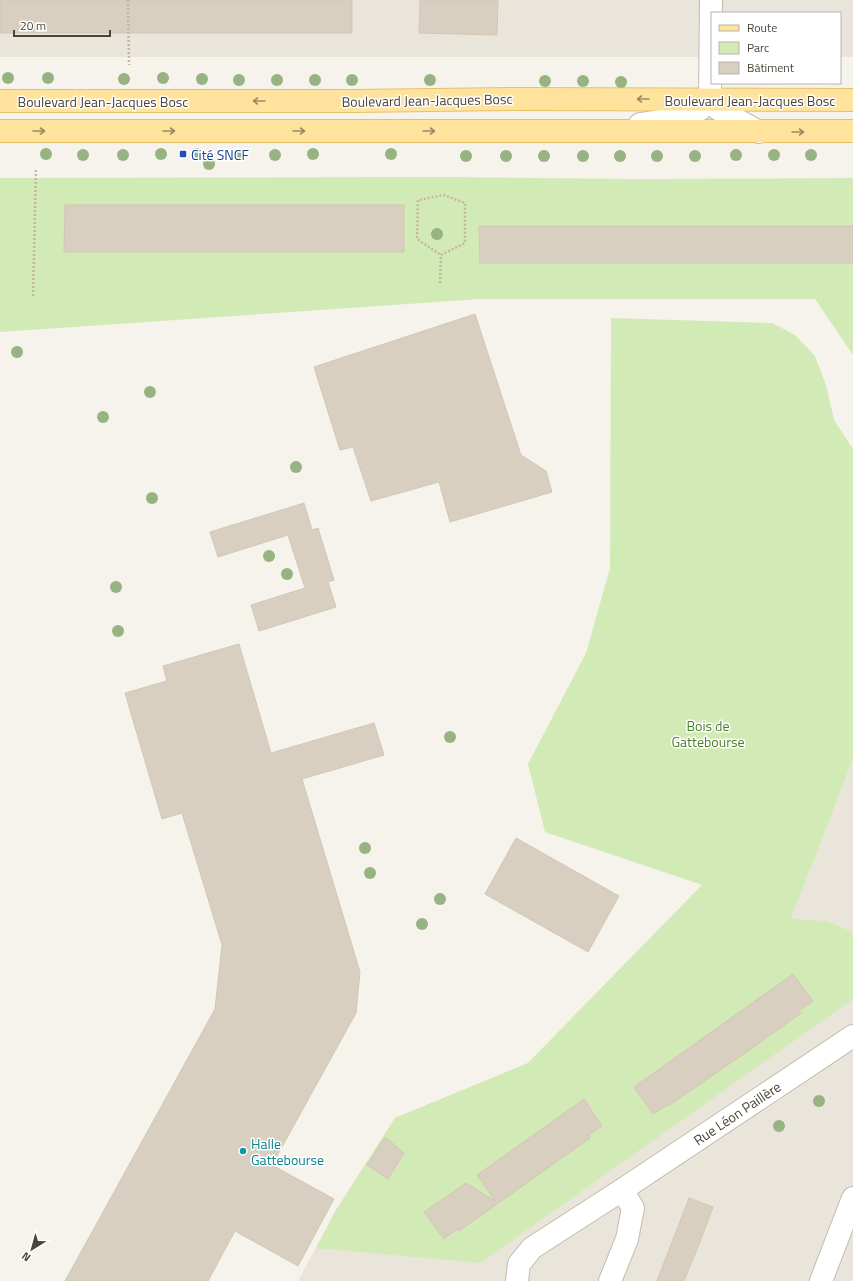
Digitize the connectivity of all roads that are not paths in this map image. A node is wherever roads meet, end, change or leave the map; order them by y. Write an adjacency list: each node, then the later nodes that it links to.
1 (711, 0): 2 (street)
2 (710, 100): 3 (main road, Boulevard Jean-Jacques Bosc); 4 (main road, Boulevard Jean-Jacques Bosc, one-way to 4); 7 (street); 8 (street)
3 (853, 100)
4 (0, 101)
5 (0, 131): 7 (main road, one-way to 7)
6 (853, 131): 8 (main road, one-way to 6)
7 (587, 132): 8 (main road)
8 (759, 132)
9 (853, 1036): 10 (street, Rue Léon Paillère)
10 (622, 1190): 12 (street, Rue Léon Paillère); 13 (street)
11 (853, 1198): 14 (street)
12 (517, 1281)
13 (610, 1281)
14 (821, 1281)

